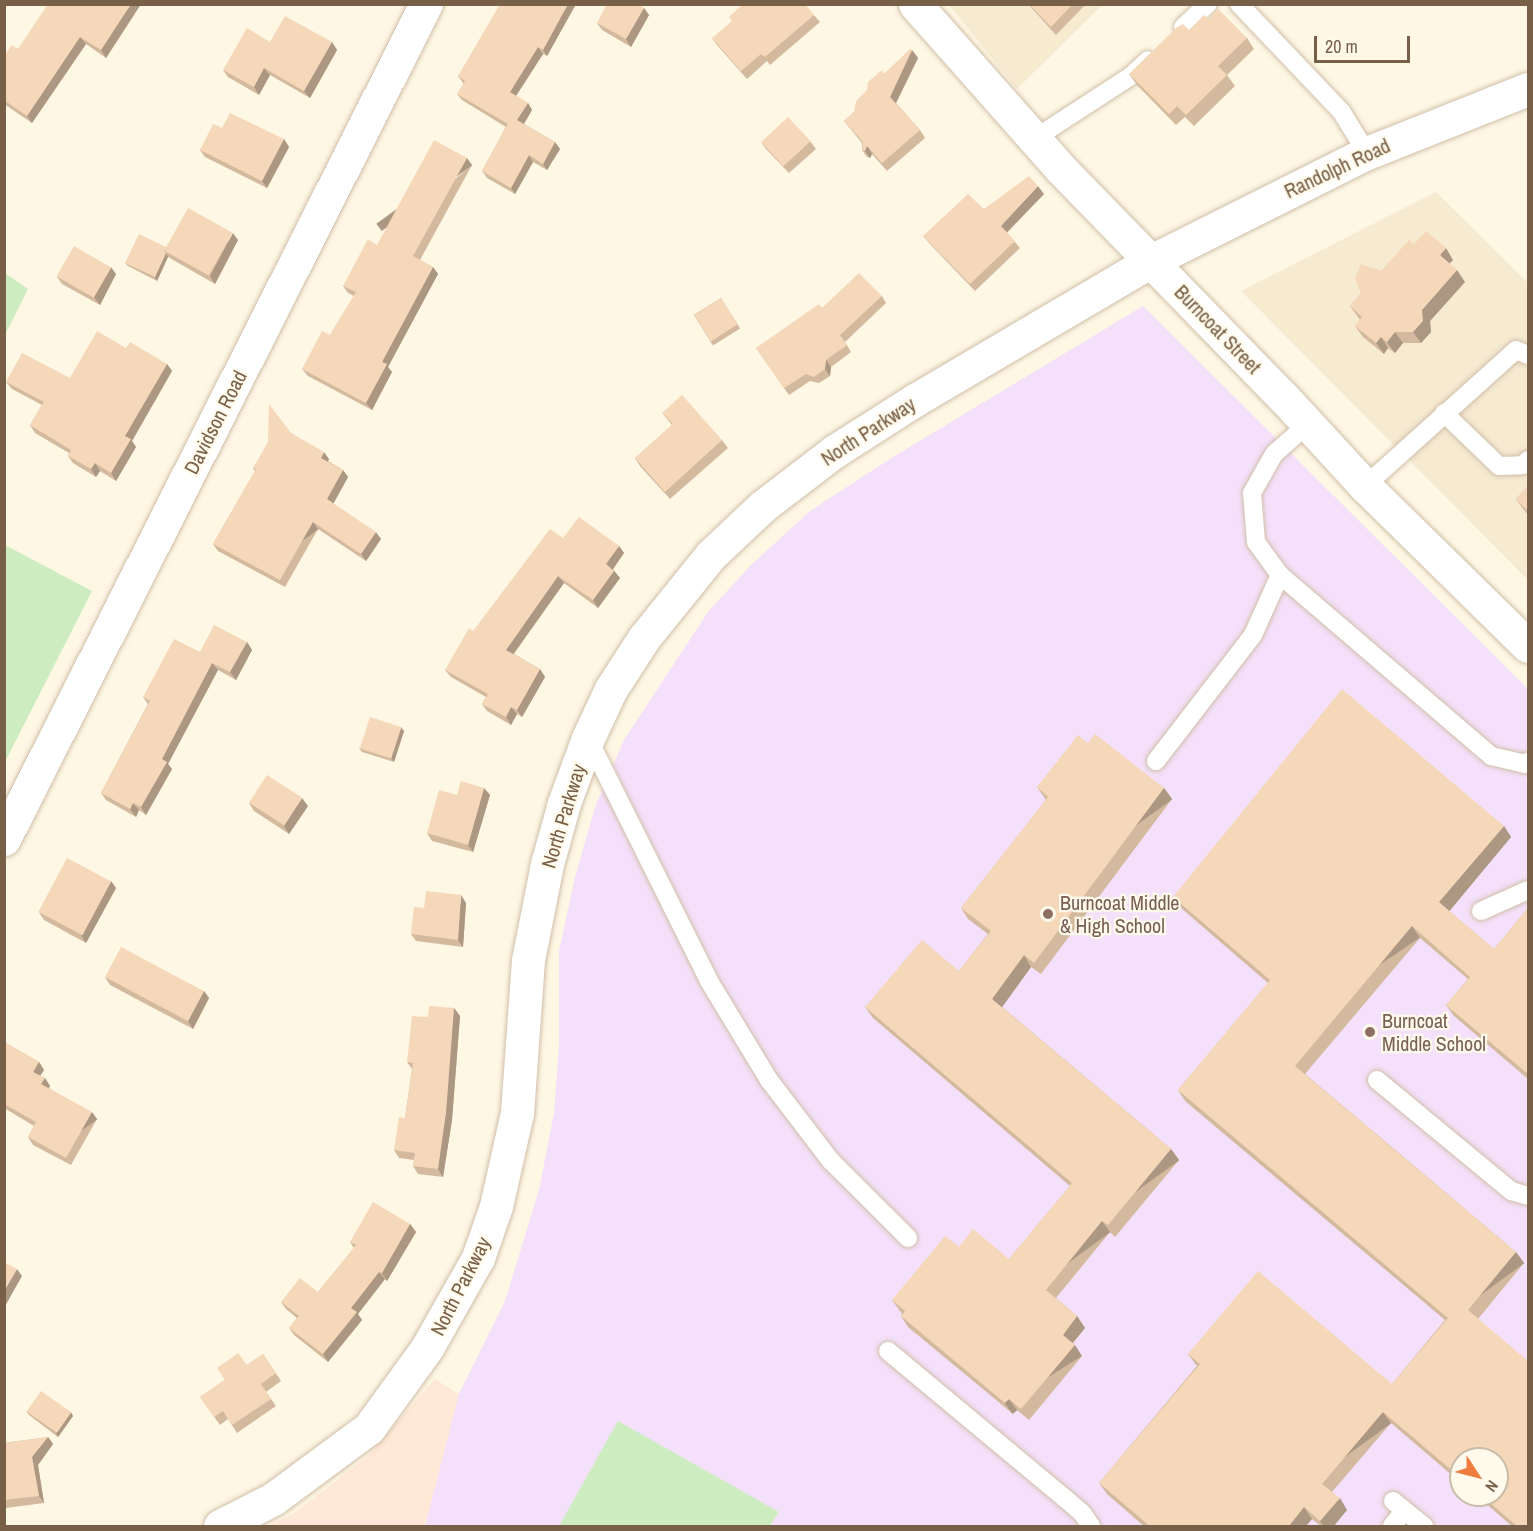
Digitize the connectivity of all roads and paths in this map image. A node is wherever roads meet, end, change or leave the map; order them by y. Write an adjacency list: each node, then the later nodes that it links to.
1 (426, 4): 21 (street, Davidson Road)
2 (915, 4): 8 (street, Burncoat Street)
3 (1208, 4): 5 (lane)
4 (1239, 4): 9 (lane)
5 (1183, 27)
6 (1157, 51): 8 (lane)
7 (1528, 89): 9 (street, Randolph Road)
8 (1034, 139): 10 (street, Burncoat Street)
9 (1367, 153): 10 (street, Randolph Road)
10 (1151, 261): 13 (street, Burncoat Street); 18 (street, North Parkway)
11 (1528, 355): 12 (lane)
12 (1444, 413): 14 (lane); 15 (lane)
13 (1308, 424): 15 (street, Burncoat Street); 16 (lane)
14 (1528, 460)
15 (1365, 486): 17 (street, Burncoat Street)
16 (1280, 576): 19 (lane); 20 (lane)
17 (1528, 646)
18 (588, 738): 26 (lane); 28 (street, North Parkway)
19 (1156, 761)
20 (1528, 762)
21 (4, 839)
22 (1528, 890): 23 (lane)
23 (1480, 911)
24 (1377, 1080): 25 (lane)
25 (1528, 1196)
26 (908, 1238)
27 (888, 1351): 29 (lane)
28 (220, 1527)
29 (1092, 1527)
30 (1392, 1527): 31 (lane)
31 (1424, 1527)

